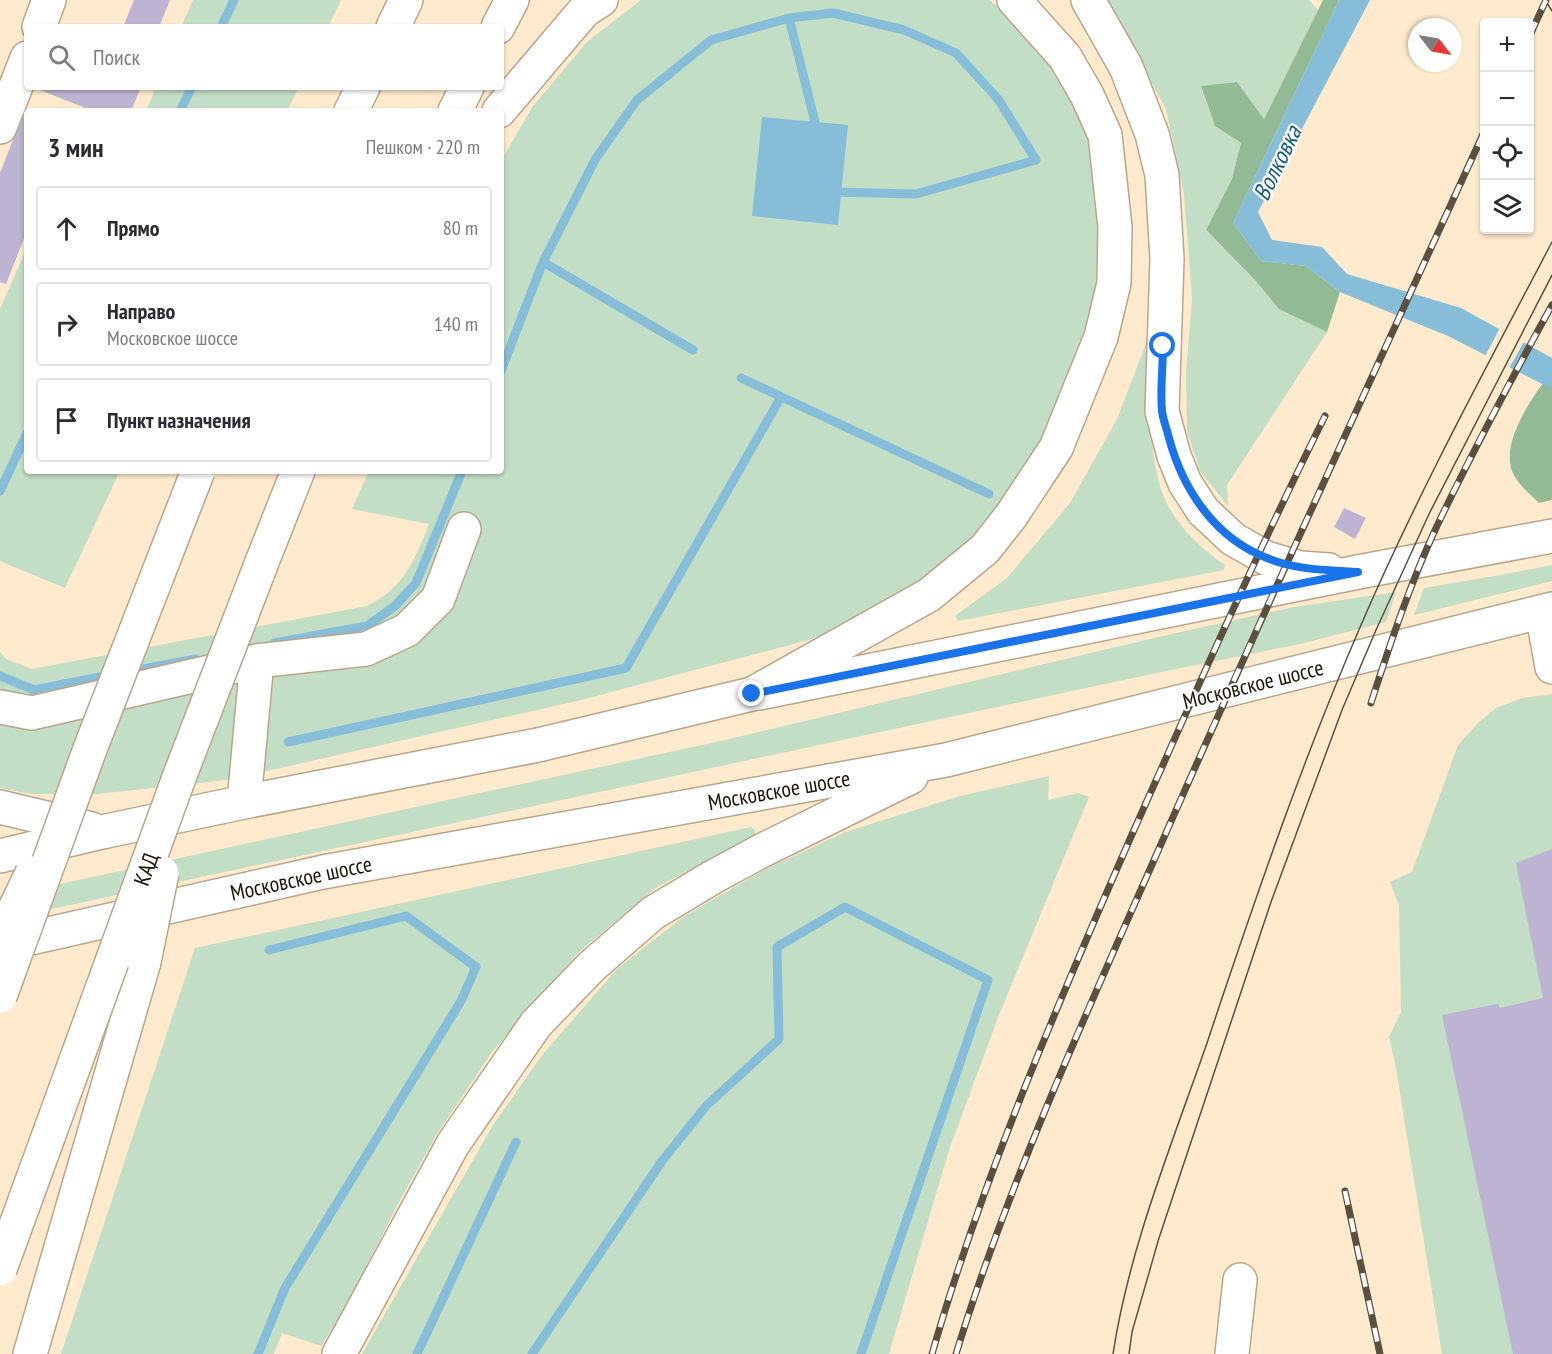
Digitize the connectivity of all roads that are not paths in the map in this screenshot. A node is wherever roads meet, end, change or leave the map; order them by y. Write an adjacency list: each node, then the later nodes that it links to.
1 (49, 0): 7 (main road)
2 (406, 0): 8 (main road)
3 (512, 0): 9 (main road)
4 (601, 0): 15 (main road)
5 (1014, 0): 25 (main road)
6 (1088, 0): 21 (main road)
7 (40, 24)
8 (394, 24)
9 (500, 24)
10 (24, 66): 16 (main road)
11 (362, 90): 13 (main road)
12 (466, 90): 14 (main road)
13 (352, 108)
14 (456, 108)
15 (502, 108)
16 (0, 127)
17 (197, 474): 27 (main road, bridge)
18 (297, 474): 29 (main road, КАД, bridge)
19 (464, 529): 23 (main road)
20 (1552, 536): 21 (main road)
21 (1358, 572): 25 (main road)
22 (1547, 610): 24 (main road); 28 (main road, Московское шоссе)
23 (257, 661): 26 (main road); 30 (main road)
24 (1552, 667)
25 (752, 694): 30 (main road)
26 (0, 706)
27 (90, 749): 34 (main road, bridge); 36 (main road, bridge)
28 (945, 760): 35 (main road, Московское шоссе); 39 (main road)
29 (180, 775): 37 (main road, КАД, bridge); 40 (main road, bridge)
30 (244, 802): 32 (main road)
31 (0, 807): 32 (main road)
32 (102, 832): 33 (main road)
33 (0, 856)
34 (0, 940)
35 (0, 945)
36 (0, 996)
37 (0, 1269)
38 (1240, 1280): 41 (main road)
39 (339, 1353)
40 (30, 1354)
41 (1232, 1354)

